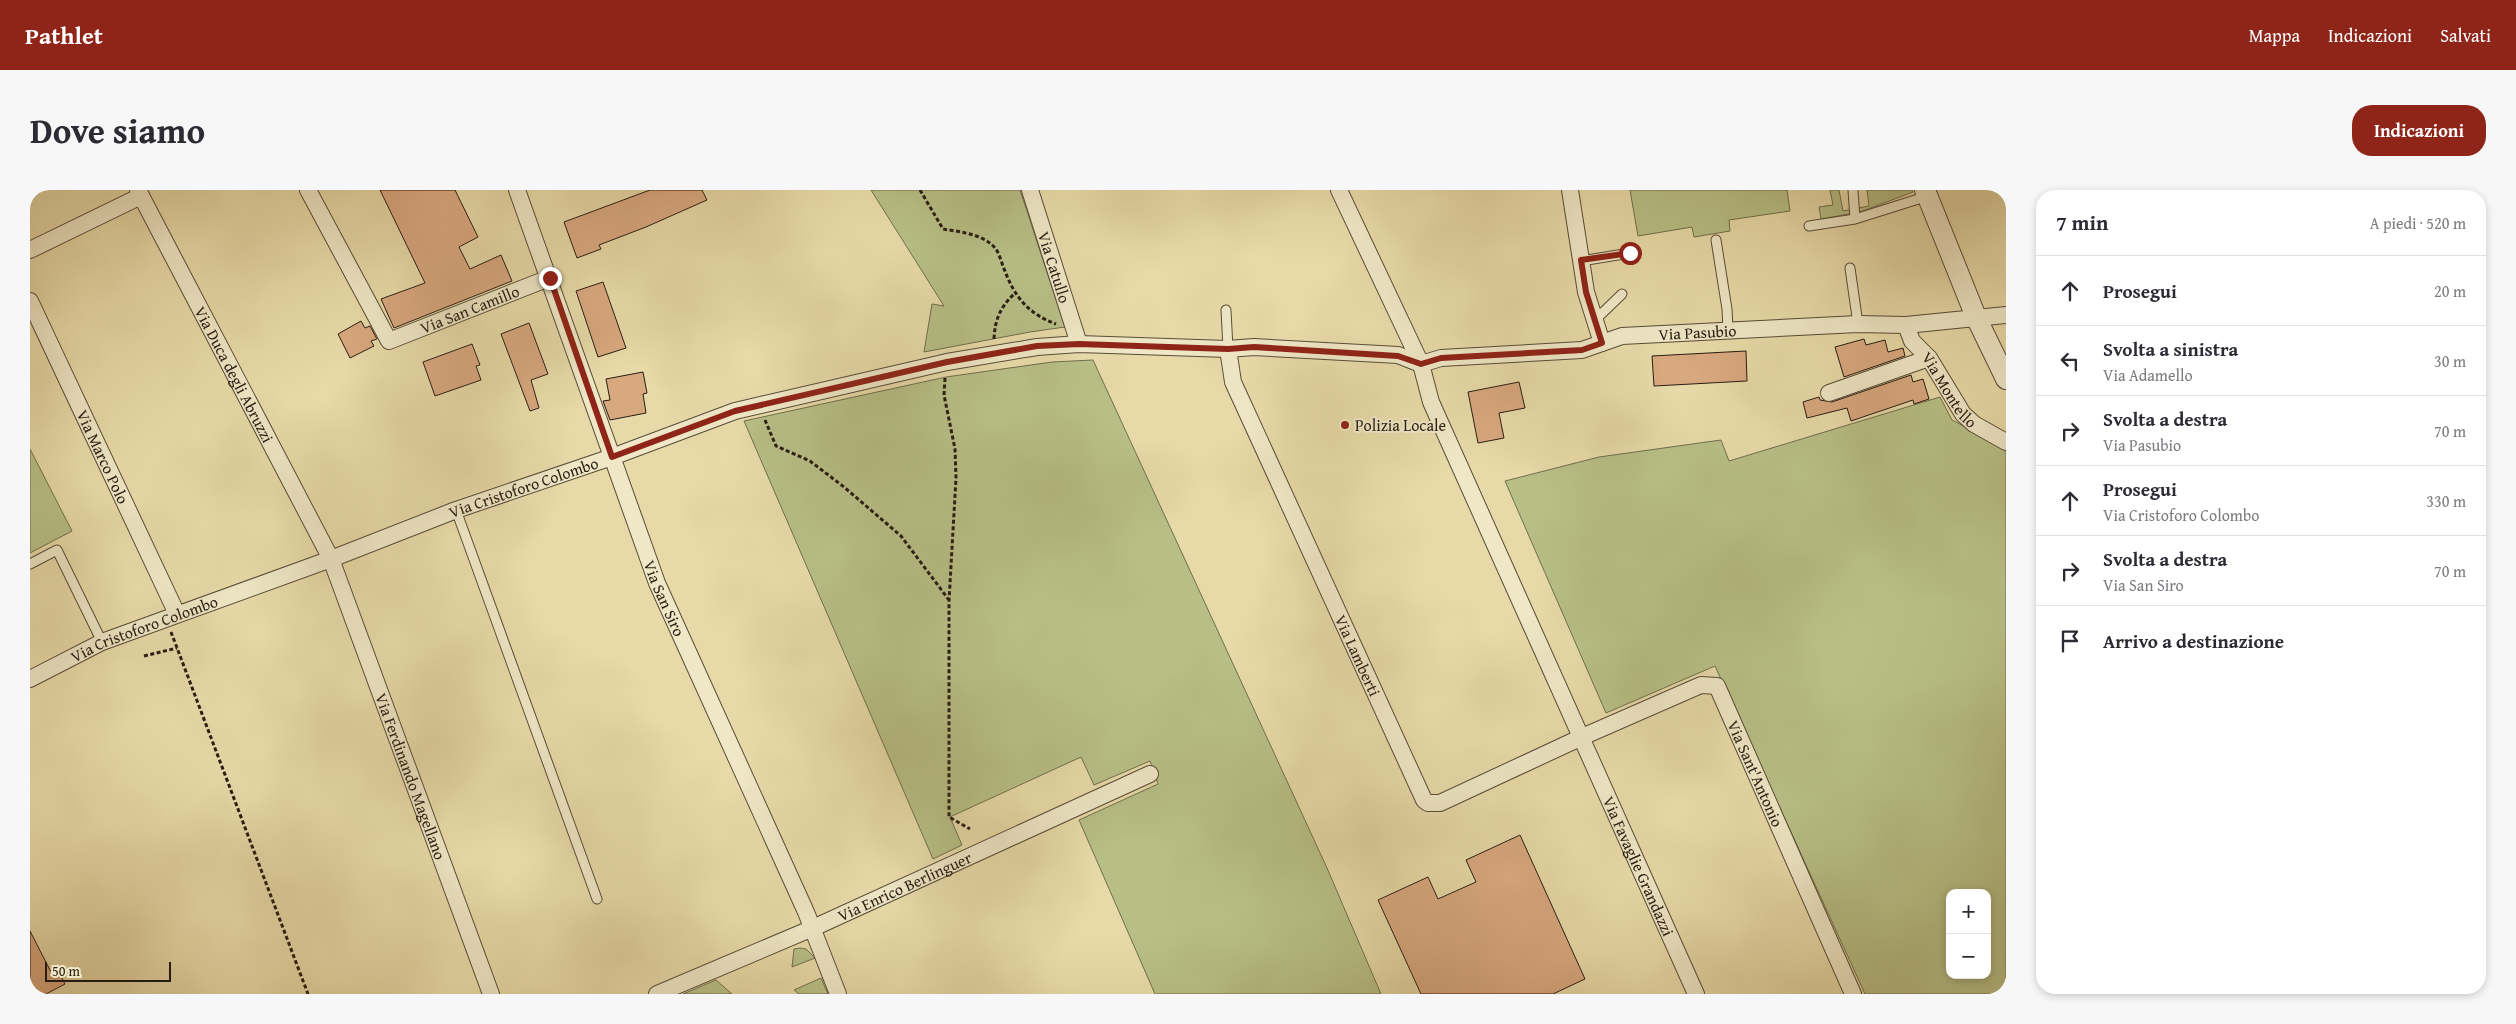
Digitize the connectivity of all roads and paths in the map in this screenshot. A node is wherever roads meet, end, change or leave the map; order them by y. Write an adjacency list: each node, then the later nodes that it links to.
1 (308, 190): 17 (street, Via San Camillo)
2 (518, 190): 17 (street, Via San Siro)
3 (920, 190): 18 (path)
4 (1030, 190): 28 (street, Via Catullo)
5 (1339, 190): 34 (street, Via Favaglie Grandazzi)
6 (1570, 190): 15 (street)
7 (1852, 190): 10 (lane)
8 (139, 193): 13 (street); 41 (street, Via Duca degli Abruzzi)
9 (1927, 193): 10 (lane); 23 (street)
10 (1855, 218): 11 (lane)
11 (1809, 226)
12 (1716, 240): 27 (lane)
13 (30, 250)
14 (1630, 253): 15 (lane)
15 (1581, 260): 24 (street)
16 (1850, 268): 25 (lane)
17 (550, 278): 39 (street, Via San Siro)
18 (1014, 294): 28 (path); 31 (path)
19 (1622, 294): 24 (lane)
20 (30, 302): 44 (street, Via Marco Polo)
21 (1226, 310): 30 (lane)
22 (2006, 316): 23 (street, Via Pasubio)
23 (1976, 318): 26 (street, Via Pasubio); 35 (street)
24 (1596, 320): 29 (street)
25 (1858, 324): 26 (street, Via Pasubio); 27 (street, Via Pasubio)
26 (1906, 325): 32 (street, Via Montello)
27 (1728, 330): 29 (street, Via Pasubio)
28 (1077, 338): 30 (street, Via Cristoforo Colombo); 31 (street, Via Cristoforo Colombo)
29 (1602, 343): 34 (street, Via Pasubio)
30 (1228, 349): 34 (street, Via Cristoforo Colombo); 49 (street, Via Lamberti)
31 (994, 353): 33 (street, Via Cristoforo Colombo)
32 (1929, 358): 36 (street); 38 (street, Via Montello)
33 (947, 362): 37 (street, Via Cristoforo Colombo); 43 (path)
34 (1421, 364): 49 (street, Via Favaglie Grandazzi)
35 (2006, 379)
36 (1829, 393)
37 (760, 405): 39 (street, Via Cristoforo Colombo); 43 (path)
38 (2006, 442)
39 (612, 457): 40 (street, Via Cristoforo Colombo); 53 (street, Via San Siro)
40 (456, 510): 41 (street, Via Cristoforo Colombo); 52 (lane)
41 (331, 559): 44 (street, Via Cristoforo Colombo); 55 (street, Via Ferdinando Magellano)
42 (30, 564): 45 (lane)
43 (949, 601): 51 (path)
44 (171, 616): 45 (street, Via Cristoforo Colombo); 46 (path)
45 (102, 642): 48 (street, Via Cristoforo Colombo)
46 (177, 648): 47 (path); 54 (path)
47 (144, 656)
48 (30, 679)
49 (1582, 737): 58 (street, Via Favaglie Grandazzi); 59 (street, Via Sant'Antonio)
50 (1150, 774): 53 (street, Via Enrico Berlinguer)
51 (970, 829)
52 (597, 899)
53 (813, 928): 56 (street, Via Enrico Berlinguer); 57 (street, Via San Siro)
54 (308, 994)
55 (491, 994)
56 (657, 994)
57 (838, 994)
58 (1696, 994)
59 (1853, 994)

